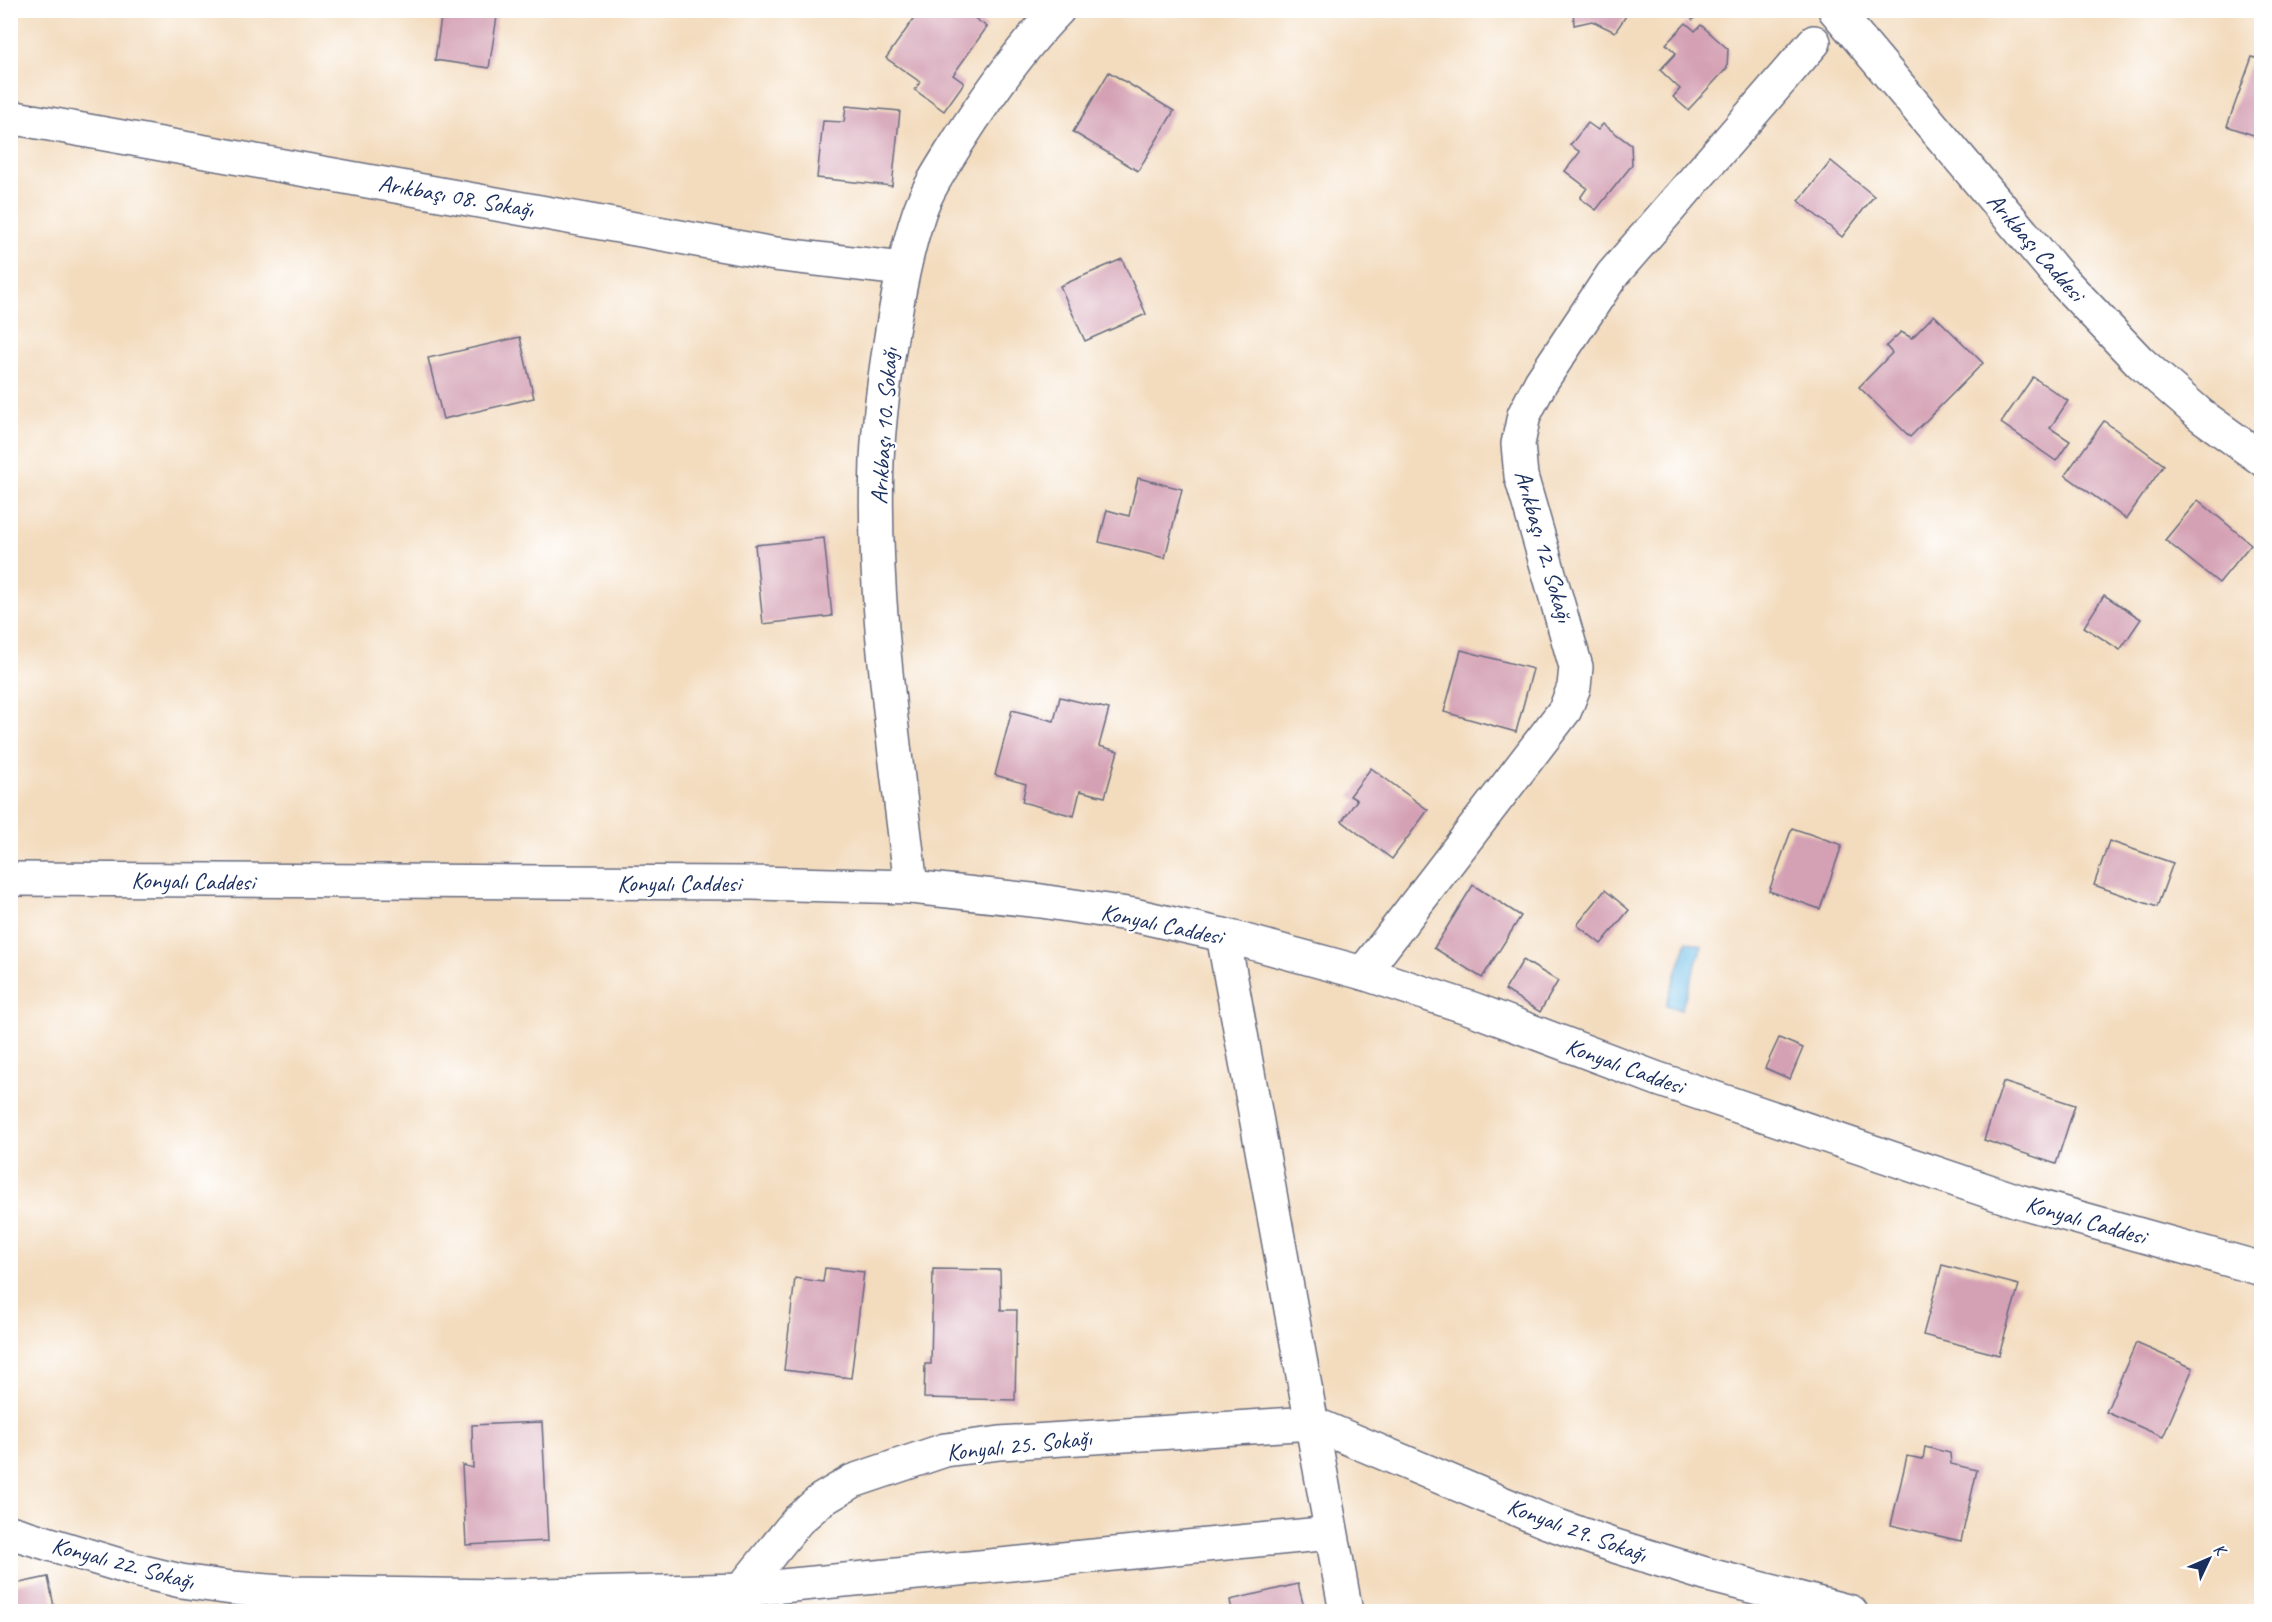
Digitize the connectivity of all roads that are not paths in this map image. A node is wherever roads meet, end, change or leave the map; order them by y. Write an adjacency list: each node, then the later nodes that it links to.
1 (1058, 10): 5 (street, Arıkbaşı 10. Sokağı)
2 (1835, 10): 6 (street, Arıkbaşı Caddesi)
3 (1814, 42): 10 (street, Arıkbaşı 12. Sokağı)
4 (10, 117): 5 (street, Arıkbaşı 08. Sokağı)
5 (902, 269): 8 (street, Arıkbaşı 10. Sokağı)
6 (2262, 459)
7 (10, 879): 8 (street, Konyalı Caddesi)
8 (911, 887): 9 (street, Konyalı Caddesi)
9 (1223, 935): 10 (street, Konyalı Caddesi); 12 (street)
10 (1364, 973): 11 (street, Konyalı Caddesi)
11 (2262, 1269)
12 (1311, 1424): 14 (street); 15 (street, Konyalı 25. Sokağı); 17 (street, Konyalı 29. Sokağı)
13 (10, 1532): 15 (street, Konyalı 22. Sokağı)
14 (1331, 1533): 15 (street, Konyalı 22. Sokağı); 16 (street)
15 (750, 1601)
16 (1346, 1611)
17 (1851, 1611)

